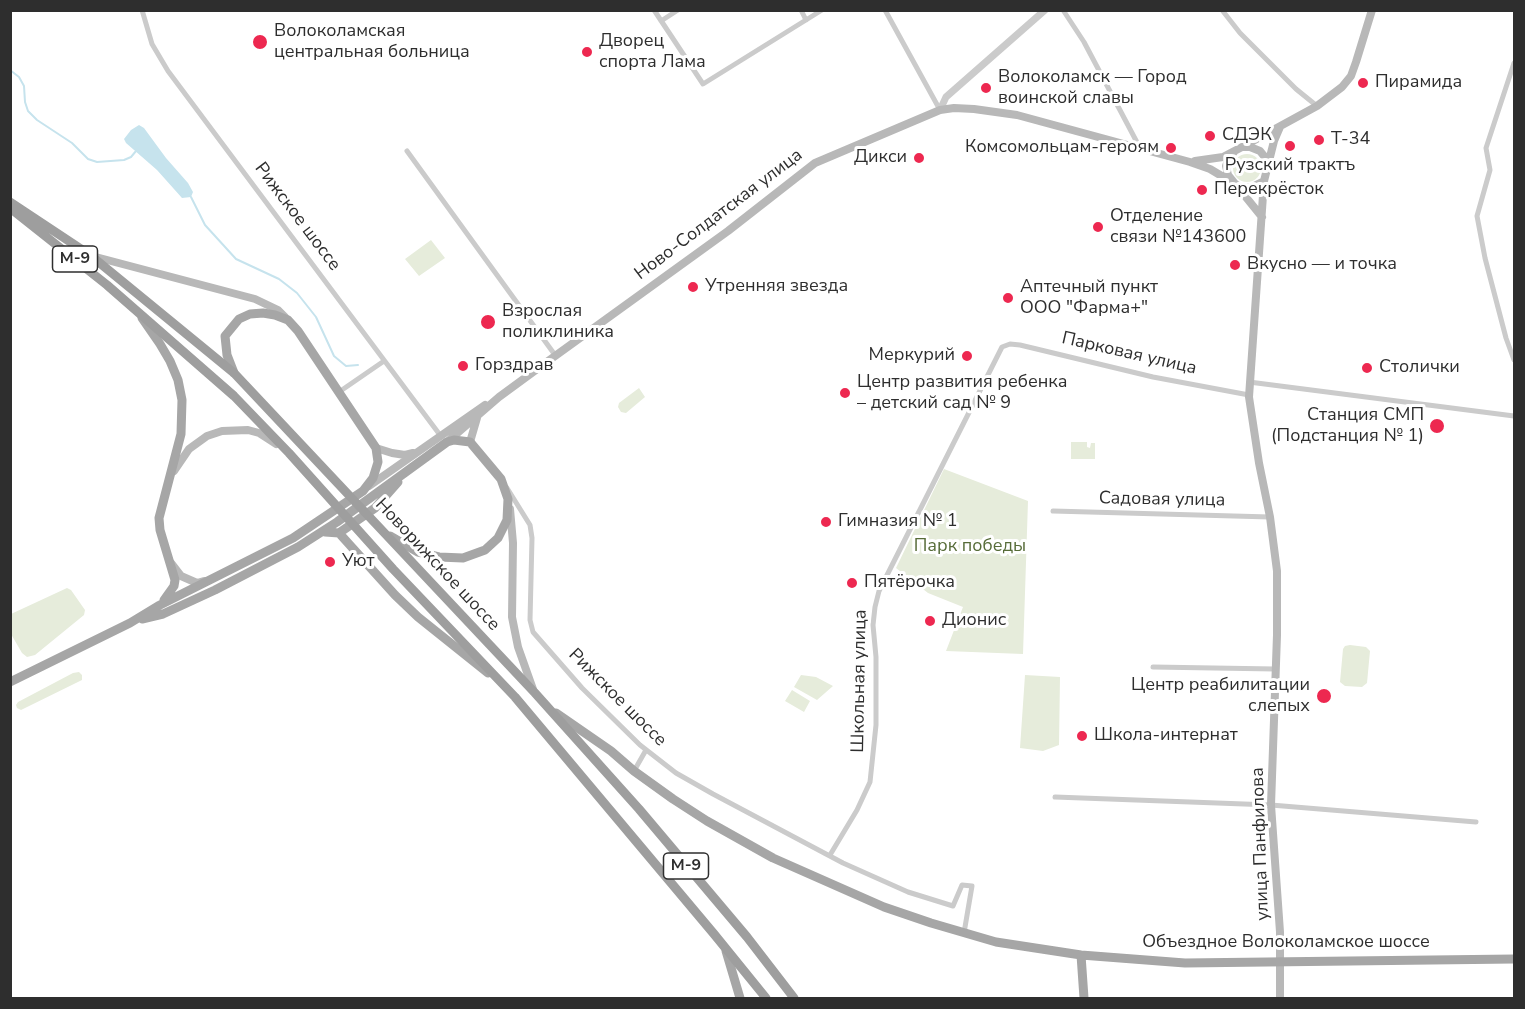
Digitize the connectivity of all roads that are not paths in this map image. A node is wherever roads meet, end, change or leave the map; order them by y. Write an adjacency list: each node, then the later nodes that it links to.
1 (142, 10): 32 (street, Рижское шоссе)
2 (654, 10): 12 (street)
3 (678, 10): 12 (street)
4 (801, 10): 11 (street)
5 (822, 10): 11 (street)
6 (885, 10): 15 (street)
7 (1045, 10): 15 (street)
8 (1063, 10): 17 (street)
9 (1222, 10): 14 (street)
10 (1372, 10): 14 (main road)
11 (806, 20): 12 (street)
12 (661, 21)
13 (1515, 63): 33 (street)
14 (1317, 106): 16 (main road)
15 (940, 110): 17 (main road, Ново-Солдатская улица); 31 (main road, Ново-Солдатская улица)
16 (1280, 127): 18 (main road); 21 (main road, улица Панфилова)
17 (1140, 147): 20 (main road, Ново-Солдатская улица)
18 (1238, 149): 20 (main road, Ново-Солдатская улица); 21 (main road); 23 (main road)
19 (407, 151): 31 (street)
20 (1190, 162): 23 (main road, Ново-Солдатская улица)
21 (1268, 167): 22 (main road, улица Панфилова)
22 (1264, 181): 23 (main road); 26 (main road, улица Панфилова)
23 (1233, 183): 26 (main road)
24 (10, 202): 27 (highway, Новорижское шоссе / М-9)
25 (10, 209): 28 (highway, Новорижское шоссе / М-9)
26 (1262, 217): 35 (main road, улица Панфилова)
27 (90, 255): 29 (main road); 34 (highway, Новорижское шоссе / М-9)
28 (137, 311): 45 (highway, Новорижское шоссе / М-9); 47 (main road)
29 (288, 321): 34 (main road); 36 (main road)
30 (1002, 347): 37 (street, Парковая улица); 71 (street, Школьная улица)
31 (555, 355): 38 (main road, Ново-Солдатская улица)
32 (384, 360): 36 (street); 41 (street, Рижское шоссе)
33 (1515, 360)
34 (234, 373): 53 (highway, Новорижское шоссе / М-9)
35 (1249, 382): 37 (main road, улица Панфилова); 39 (street)
36 (339, 392): 43 (main road)
37 (1249, 395): 52 (main road, улица Панфилова)
38 (500, 398): 40 (main road, Ново-Солдатская улица); 41 (main road, Ново-Солдатская улица)
39 (1515, 416)
40 (478, 417): 41 (main road, Ново-Солдатская улица); 42 (main road)
41 (444, 439): 42 (main road); 44 (main road, Ново-Солдатская улица); 46 (main road, Ново-Солдатская улица)
42 (470, 442): 48 (main road)
43 (376, 448): 44 (main road); 49 (main road)
44 (417, 452): 49 (main road, Ново-Солдатская улица)
45 (289, 453): 47 (main road); 64 (highway, Новорижское шоссе / М-9)
46 (404, 474): 54 (main road, Ново-Солдатская улица); 55 (main road)
47 (171, 475): 56 (main road)
48 (501, 479): 50 (main road, М-9); 66 (street, Рижское шоссе)
49 (363, 491): 57 (main road, Ново-Солдатская улица)
50 (508, 499): 53 (main road, М-9); 63 (main road, М-9)
51 (1053, 511): 52 (street, Садовая улица)
52 (1270, 518): 61 (main road, улица Панфилова)
53 (381, 530): 63 (highway, Новорижское шоссе / М-9)
54 (322, 533): 55 (main road); 59 (main road, Ново-Солдатская улица)
55 (339, 533): 64 (main road)
56 (169, 560): 57 (main road); 58 (main road)
57 (208, 580): 58 (main road, Ново-Солдатская улица)
58 (158, 606): 59 (main road, Ново-Солдатская улица)
59 (130, 623): 62 (main road, Ново-Солдатская улица)
60 (1153, 667): 61 (street)
61 (1275, 669): 69 (main road, улица Панфилова)
62 (10, 682)
63 (535, 693): 65 (highway, Новорижское шоссе / М-9)
64 (515, 697): 73 (highway, Новорижское шоссе / М-9)
65 (545, 705): 67 (main road, Объездное Волоколамское шоссе); 78 (highway, Новорижское шоссе / М-9)
66 (646, 750): 67 (street); 71 (street, Рижское шоссе)
67 (634, 771): 72 (main road, Объездное Волоколамское шоссе)
68 (1055, 797): 69 (street)
69 (1271, 805): 70 (street); 80 (main road, улица Панфилова)
70 (1476, 822)
71 (830, 855): 72 (street, Рижское шоссе)
72 (964, 933): 74 (main road, Объездное Волоколамское шоссе)
73 (725, 948): 76 (main road); 77 (highway, Новорижское шоссе / М-9)
74 (1081, 955): 75 (main road, Объездное Волоколамское шоссе); 79 (main road)
75 (1515, 958)
76 (740, 999)
77 (766, 999)
78 (794, 999)
79 (1083, 999)
80 (1280, 999)

